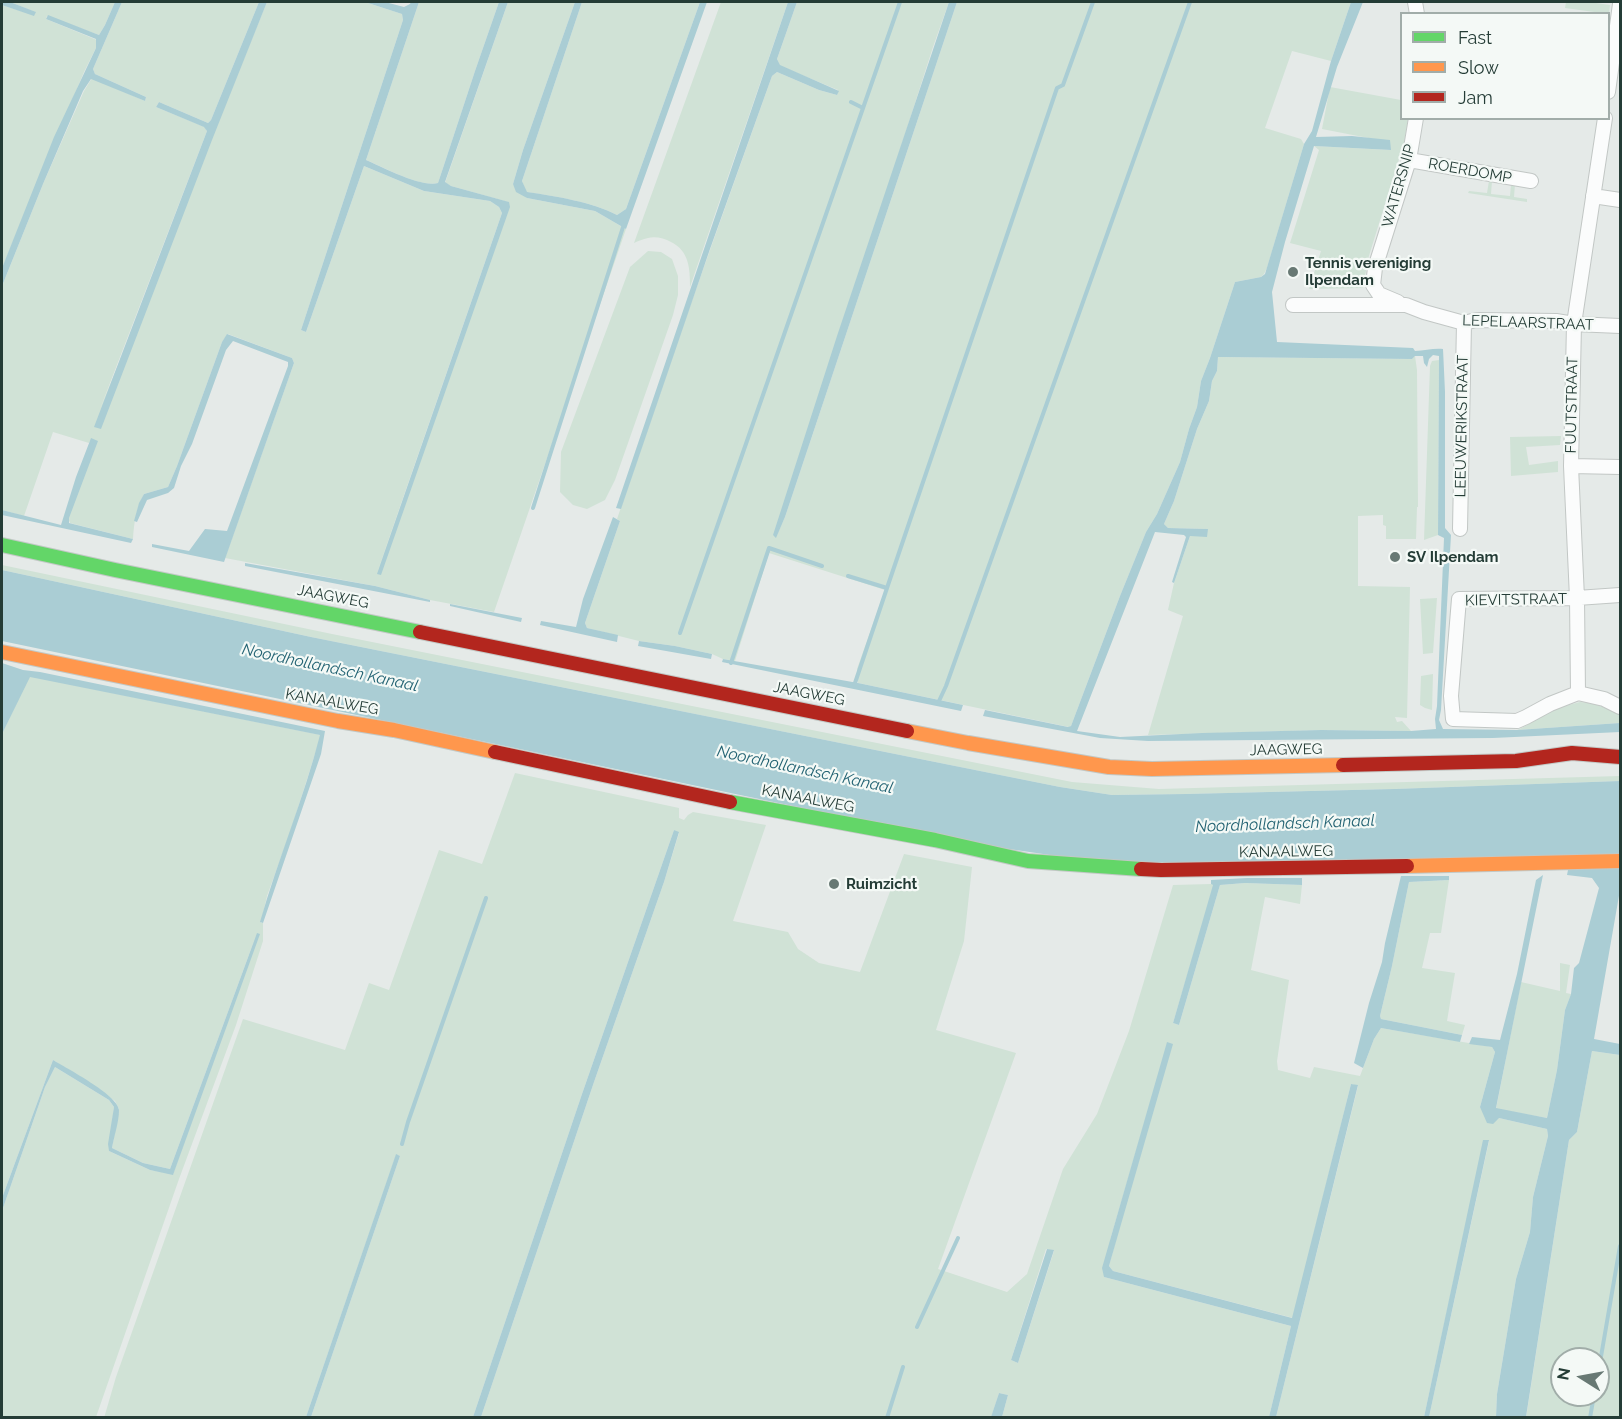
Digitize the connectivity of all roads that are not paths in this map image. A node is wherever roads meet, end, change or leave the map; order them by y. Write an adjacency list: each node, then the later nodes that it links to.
1 (1620, 4): 2 (street)
2 (1610, 77)
3 (1416, 120): 5 (street, WATERSNIP)
4 (1605, 120): 7 (street, FUUTSTRAAT)
5 (1409, 160): 6 (street, ROERDOMP); 10 (street, WATERSNIP)
6 (1531, 181)
7 (1593, 196): 8 (street); 12 (street, FUUTSTRAAT)
8 (1620, 200)
9 (1293, 305): 10 (street, LEPELAARSTRAAT)
10 (1406, 305): 11 (street, LEPELAARSTRAAT)
11 (1464, 322): 12 (street, LEPELAARSTRAAT); 16 (street, LEEUWERIKSTRAAT)
12 (1574, 324): 13 (street, LEPELAARSTRAAT); 14 (street, FUUTSTRAAT)
13 (1620, 326)
14 (1571, 466): 15 (street); 19 (street, FUUTSTRAAT)
15 (1620, 467)
16 (1460, 529)
17 (2, 545): 23 (main road, JAAGWEG)
18 (1620, 595): 19 (street, KIEVITSTRAAT)
19 (1577, 598): 21 (street, FUUTSTRAAT); 21 (street, KIEVITSTRAAT)
20 (2, 652): 24 (main road, KANAALWEG)
21 (1578, 693): 22 (street)
22 (1620, 707)
23 (1620, 757)
24 (1616, 861)

